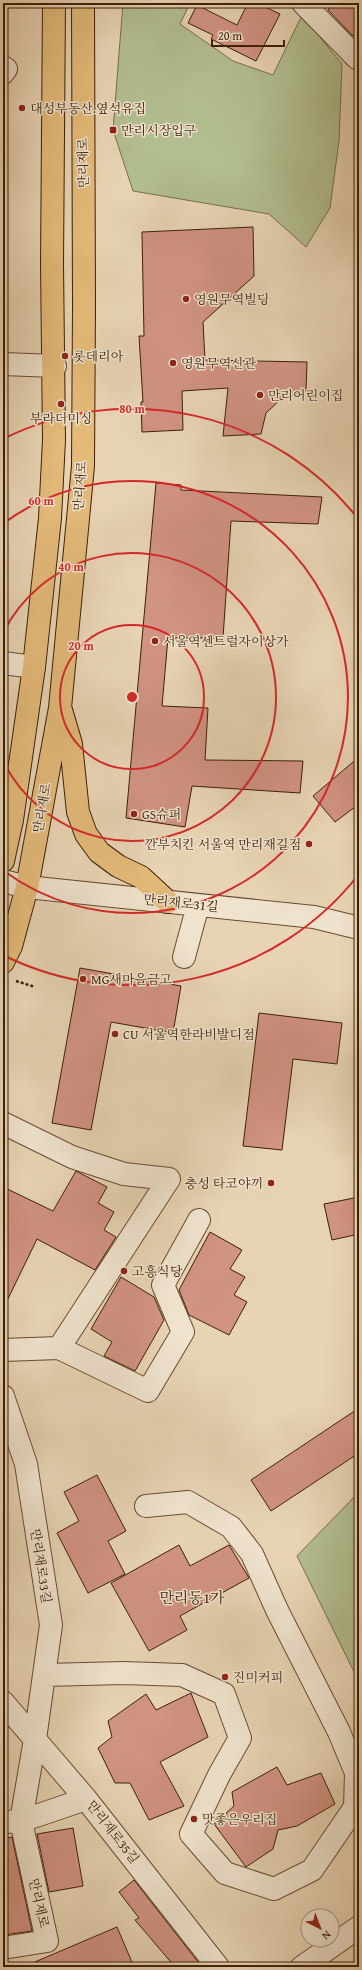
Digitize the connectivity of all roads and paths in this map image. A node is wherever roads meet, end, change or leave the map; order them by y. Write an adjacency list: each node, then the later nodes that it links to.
1 (54, 3): 6 (main road)
2 (83, 3): 9 (main road, 만리재로)
3 (303, 3): 4 (street)
4 (357, 58)
5 (3, 364): 6 (street)
6 (54, 366): 8 (main road)
7 (3, 663): 8 (street)
8 (34, 667): 10 (main road)
9 (60, 708): 10 (main road); 13 (main road, 만리재로); 14 (main road)
10 (20, 768): 11 (main road)
11 (3, 861)
12 (3, 881): 13 (street, 만리재로31길)
13 (27, 887): 14 (street, 만리재로31길); 18 (main road, 만리재로)
14 (168, 902): 15 (street, 만리재로31길)
15 (198, 905): 16 (street, 만리재로31길); 17 (street)
16 (359, 928)
17 (184, 957)
18 (6, 970): 19 (path)
19 (35, 987)
20 (3, 1123): 22 (street)
21 (199, 1220): 22 (street)
22 (59, 1348): 23 (street)
23 (3, 1350)
24 (3, 1396): 26 (street, 만리재로33길)
25 (146, 1506): 26 (street)
26 (44, 1675): 28 (street, 만리재로33길)
27 (3, 1702): 28 (street, 만리재로35길)
28 (35, 1739): 29 (street, 만리재로35길); 30 (street, 만리재로33길)
29 (86, 1799): 30 (street); 33 (street, 만리재로35길)
30 (12, 1822): 32 (street, 만리재로)
31 (359, 1927): 34 (street)
32 (3, 1948)
33 (218, 1967)
34 (302, 1967)

